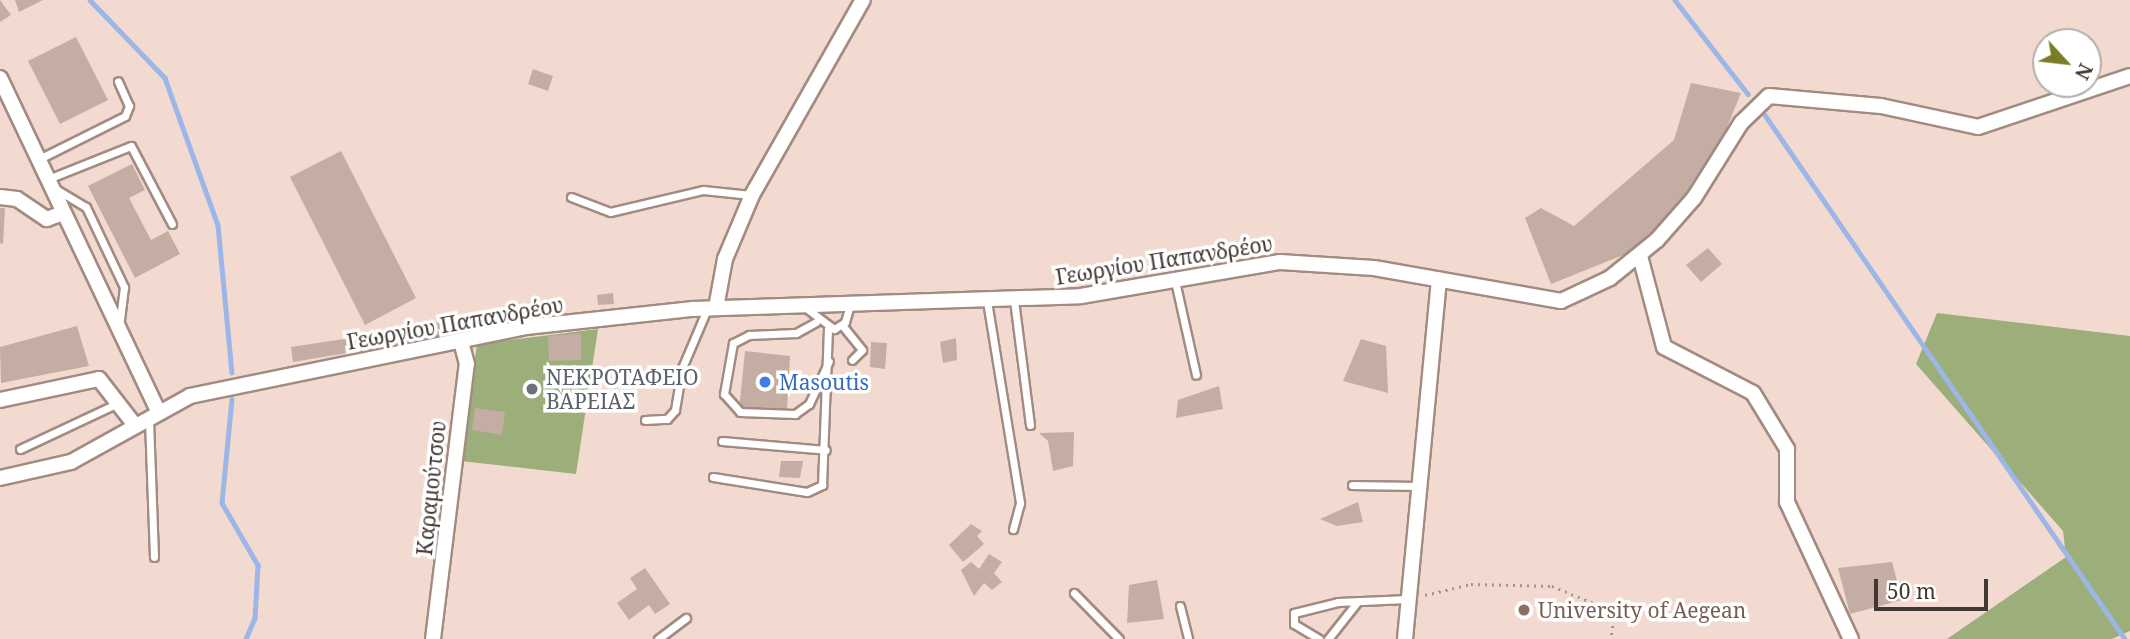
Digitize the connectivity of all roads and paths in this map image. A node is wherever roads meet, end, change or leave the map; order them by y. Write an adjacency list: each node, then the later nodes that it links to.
1 (863, 0): 7 (street)
2 (2130, 76): 12 (street, Γεωργίου Παπανδρέου)
3 (0, 78): 5 (street)
4 (118, 81): 5 (lane)
5 (39, 160): 6 (street)
6 (49, 183): 10 (street); 11 (lane); 23 (lane)
7 (752, 195): 9 (lane); 19 (street)
8 (0, 197): 10 (street)
9 (571, 197)
10 (63, 213): 23 (street)
11 (172, 224)
12 (1640, 256): 13 (street, Γεωργίου Παπανδρέου); 56 (street)
13 (1439, 280): 14 (street, Γεωργίου Παπανδρέου); 40 (street)
14 (1175, 281): 15 (street, Γεωργίου Παπανδρέου); 27 (lane)
15 (1014, 300): 16 (street, Γεωργίου Παπανδρέου); 33 (lane)
16 (988, 301): 18 (street, Γεωργίου Παπανδρέου); 41 (lane)
17 (802, 305): 18 (street, Γεωργίου Παπανδρέου); 19 (street, Γεωργίου Παπανδρέου); 20 (lane)
18 (850, 305): 21 (lane)
19 (712, 308): 24 (street, Γεωργίου Παπανδρέου); 31 (lane)
20 (816, 322): 22 (lane); 26 (lane)
21 (842, 325): 22 (lane); 25 (lane)
22 (828, 329): 26 (lane)
23 (118, 330): 30 (street)
24 (461, 342): 30 (street, Γεωργίου Παπανδρέου); 48 (street, Καραμούτσου)
25 (852, 360)
26 (829, 361): 36 (lane)
27 (1196, 375)
28 (0, 400): 29 (street)
29 (119, 403): 32 (street); 35 (lane)
30 (154, 413): 32 (street, Γεωργίου Παπανδρέου); 42 (lane)
31 (645, 420)
32 (134, 424): 38 (street, Γεωργίου Παπανδρέου)
33 (1030, 425)
34 (722, 441): 36 (lane)
35 (20, 449)
36 (826, 450): 37 (lane)
37 (713, 477)
38 (0, 478)
39 (1352, 485): 40 (lane)
40 (1416, 486): 44 (street)
41 (1013, 529)
42 (154, 557)
43 (1074, 593): 50 (lane)
44 (1408, 599): 45 (lane); 54 (street); 55 (path)
45 (1359, 600): 52 (lane); 53 (lane)
46 (1180, 606): 51 (lane)
47 (686, 618): 49 (lane)
48 (434, 638)
49 (658, 639)
50 (1118, 639)
51 (1188, 639)
52 (1319, 639)
53 (1328, 639)
54 (1405, 639)
55 (1611, 639)
56 (1851, 639)

